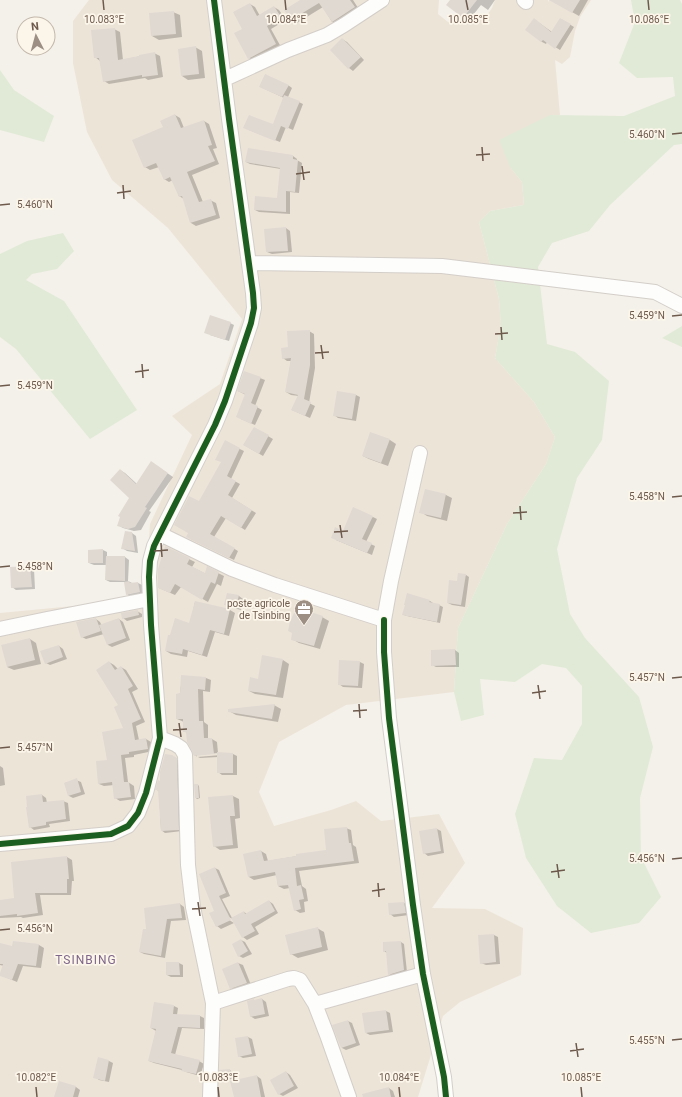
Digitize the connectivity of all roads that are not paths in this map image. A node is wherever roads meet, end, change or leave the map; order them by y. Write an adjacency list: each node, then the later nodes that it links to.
1 (214, 0): 3 (street)
2 (382, 0): 3 (street)
3 (225, 79): 4 (street)
4 (249, 263): 5 (street); 7 (street)
5 (682, 306)
6 (420, 453): 9 (street)
7 (160, 534): 8 (street); 9 (street)
8 (150, 599): 10 (street); 11 (street)
9 (384, 620): 13 (street)
10 (0, 629)
11 (160, 738): 12 (street); 14 (street)
12 (0, 844)
13 (423, 974): 15 (street); 18 (street)
14 (212, 1004): 15 (street); 16 (street)
15 (315, 1004): 17 (street)
16 (210, 1097)
17 (349, 1097)
18 (446, 1097)

